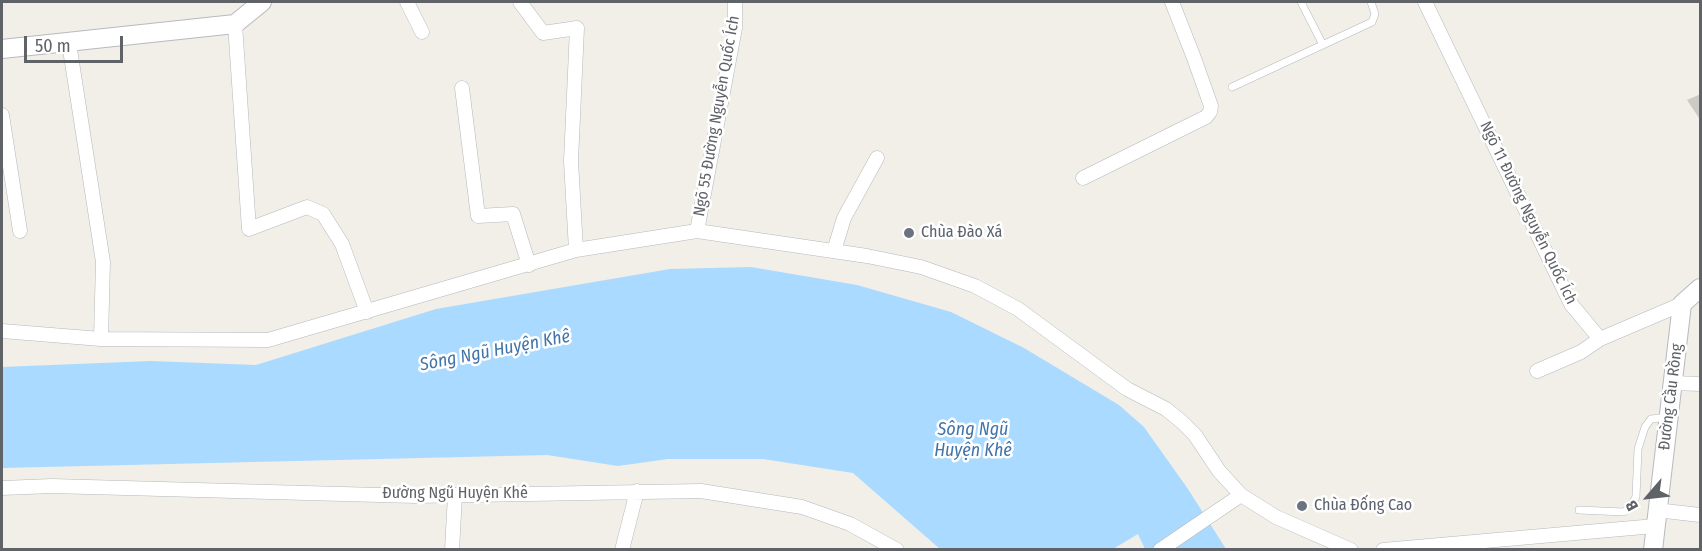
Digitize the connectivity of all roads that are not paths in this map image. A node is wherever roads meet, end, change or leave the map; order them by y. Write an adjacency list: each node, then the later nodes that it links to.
1 (262, 2): 9 (street)
2 (407, 2): 10 (street)
3 (520, 2): 21 (street)
4 (735, 2): 20 (street, Ngõ 55 Đường Nguyễn Quốc Ích)
5 (1172, 2): 18 (street)
6 (1301, 2): 12 (lane)
7 (1371, 2): 12 (lane)
8 (1425, 2): 29 (street, Ngõ 11 Đường Nguyễn Quốc Ích)
9 (235, 24): 11 (street); 26 (street)
10 (422, 32)
11 (69, 43): 13 (street); 28 (street)
12 (1323, 45): 14 (lane)
13 (2, 49)
14 (1232, 87)
15 (462, 88): 23 (street)
16 (2, 115): 19 (street)
17 (878, 158): 22 (street)
18 (1083, 178)
19 (20, 231)
20 (697, 231): 21 (street); 22 (street)
21 (576, 250): 23 (street)
22 (834, 251): 37 (street)
23 (530, 265): 26 (street)
24 (1701, 288): 25 (street)
25 (1682, 304): 29 (street); 31 (street, Đường Cầu Rồng)
26 (367, 312): 28 (street)
27 (2, 331): 28 (street)
28 (101, 339)
29 (1600, 339): 30 (street)
30 (1537, 371)
31 (1672, 383): 32 (street); 33 (street, Đường Cầu Rồng)
32 (1701, 384)
33 (1668, 417): 38 (lane); 40 (street, Đường Cầu Rồng)
34 (2, 488): 36 (street, Đường Ngũ Huyện Khê)
35 (637, 491): 36 (street, Đường Ngũ Huyện Khê); 42 (street); 43 (street, Đường Ngũ Huyện Khê)
36 (455, 495): 41 (street)
37 (1236, 499): 44 (street); 45 (street)
38 (1579, 510)
39 (1701, 515): 40 (street)
40 (1656, 518): 46 (street); 47 (street, Đường Cầu Rồng)
41 (452, 549)
42 (622, 549)
43 (897, 549)
44 (1160, 549)
45 (1351, 549)
46 (1383, 549)
47 (1653, 549)

